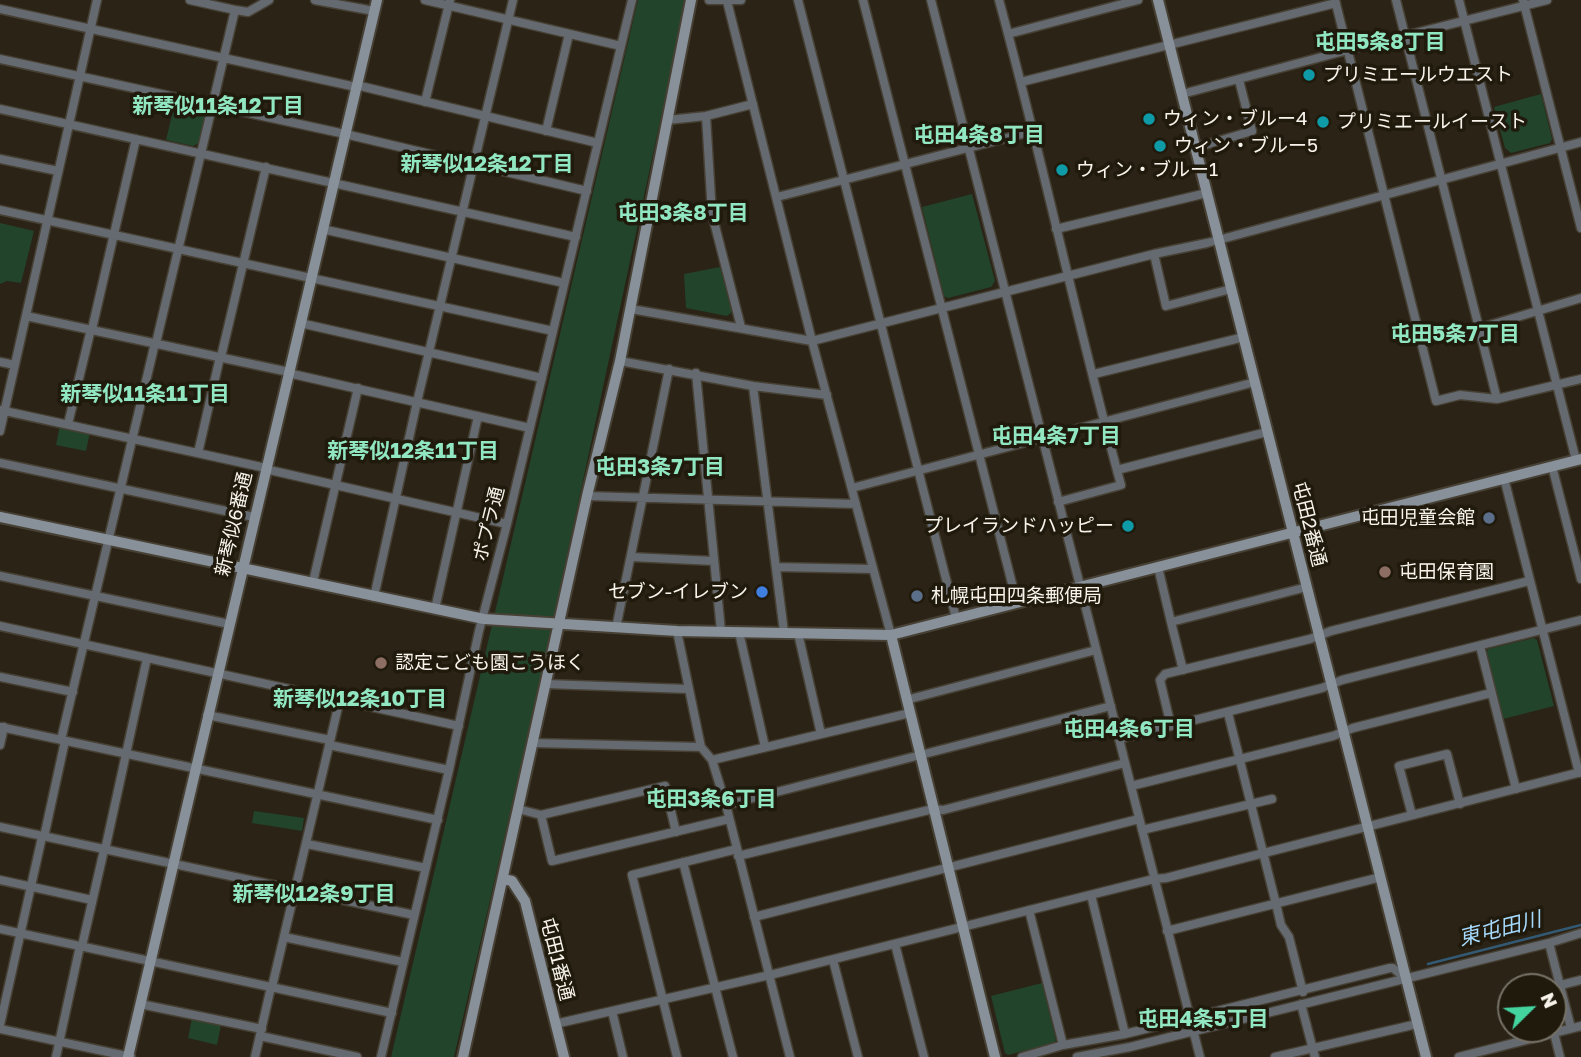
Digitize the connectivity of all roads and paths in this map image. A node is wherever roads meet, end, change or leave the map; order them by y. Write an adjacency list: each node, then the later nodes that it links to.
1 (97, 0): 29 (street)
2 (190, 0): 26 (street)
3 (269, 0): 26 (street)
4 (315, 0): 24 (street)
5 (425, 0): 22 (street)
6 (513, 0): 27 (street)
7 (632, 0): 34 (street, ポプラ通)
8 (691, 0): 49 (street)
9 (709, 0): 20 (street)
10 (741, 0): 20 (street)
11 (798, 0): 68 (street)
12 (863, 0): 64 (street)
13 (931, 0): 57 (street)
14 (999, 0): 31 (street)
15 (1138, 0): 31 (street)
16 (1158, 0): 33 (street, 屯田2番通)
17 (1396, 0): 32 (street)
18 (1459, 0): 28 (street)
19 (1547, 0): 23 (street)
20 (727, 1): 44 (street)
21 (1335, 1): 33 (street); 35 (street)
22 (449, 3): 27 (street); 43 (street)
23 (1524, 3): 28 (street); 59 (street)
24 (375, 6): 41 (street, 新琴似6番通)
25 (0, 9): 29 (street)
26 (235, 10): 36 (street)
27 (509, 20): 30 (street); 48 (street)
28 (1464, 20): 32 (street); 62 (street)
29 (90, 29): 36 (street); 38 (street)
30 (569, 34): 34 (street); 51 (street)
31 (1008, 34): 40 (street)
32 (1405, 35): 35 (street); 67 (street)
33 (1169, 45): 40 (street); 42 (street, 屯田2番通)
34 (621, 46): 56 (street, ポプラ通)
35 (1348, 50): 39 (street); 72 (street)
36 (225, 58): 41 (street); 45 (street)
37 (0, 59): 38 (street)
38 (80, 76): 45 (street); 50 (street)
39 (1239, 80): 42 (street); 58 (street)
40 (1021, 82): 52 (street)
41 (356, 86): 43 (street); 53 (street, 新琴似6番通)
42 (1182, 94): 58 (street, 屯田2番通)
43 (425, 102): 48 (street)
44 (753, 104): 47 (street); 73 (street)
45 (213, 106): 53 (street); 60 (street)
46 (0, 109): 50 (street)
47 (706, 116): 49 (street); 100 (street)
48 (485, 117): 51 (street); 63 (street)
49 (668, 120): 94 (street)
50 (69, 124): 54 (street); 66 (street)
51 (547, 131): 56 (street)
52 (1034, 131): 57 (street); 79 (street)
53 (345, 134): 63 (street); 69 (street, 新琴似6番通)
54 (136, 139): 60 (street); 80 (street)
55 (1581, 142): 59 (street)
56 (598, 143): 70 (street, ポプラ通)
57 (969, 148): 64 (street); 91 (street)
58 (1195, 148): 71 (street, 屯田2番通)
59 (1561, 148): 62 (street); 77 (street)
60 (202, 153): 65 (street); 83 (street)
61 (0, 159): 66 (street)
62 (1501, 163): 67 (street); 96 (street)
63 (474, 164): 70 (street); 75 (street)
64 (905, 164): 68 (street); 95 (street)
65 (266, 167): 69 (street); 86 (street)
66 (58, 171): 76 (street)
67 (1441, 179): 72 (street); 101 (street)
68 (844, 180): 73 (street); 99 (street)
69 (334, 182): 75 (street); 78 (street, 新琴似6番通)
70 (587, 191): 81 (street, ポプラ通)
71 (1207, 193): 79 (street); 82 (street, 屯田2番通)
72 (1384, 194): 82 (street); 105 (street)
73 (776, 197): 106 (street)
74 (0, 210): 76 (street)
75 (462, 211): 81 (street); 85 (street)
76 (47, 220): 80 (street); 97 (street)
77 (1581, 228)
78 (322, 229): 85 (street); 87 (street, 新琴似6番通)
79 (1056, 229): 88 (street)
80 (114, 234): 83 (street); 102 (street)
81 (576, 237): 89 (street, ポプラ通)
82 (1219, 239): 84 (street); 90 (street, 屯田2番通)
83 (179, 249): 86 (street); 107 (street)
84 (1154, 254): 88 (street); 90 (street)
85 (452, 258): 89 (street); 93 (street)
86 (244, 263): 87 (street); 109 (street)
87 (311, 277): 93 (street); 98 (street, 新琴似6番通)
88 (1069, 277): 91 (street); 116 (street)
89 (565, 283): 103 (street, ポプラ通)
90 (1231, 289): 104 (street, 屯田2番通)
91 (1005, 293): 95 (street); 134 (street)
92 (1581, 298): 96 (street)
93 (441, 305): 103 (street); 108 (street)
94 (631, 309): 100 (street); 110 (street)
95 (942, 310): 99 (street); 136 (street)
96 (1538, 313): 101 (street); 121 (street)
97 (26, 316): 102 (street); 112 (street)
98 (300, 323): 108 (street); 114 (street, 新琴似6番通)
99 (880, 326): 106 (street); 142 (street)
100 (741, 327): 106 (street)
101 (1480, 328): 105 (street); 124 (street)
102 (92, 329): 107 (street); 129 (street)
103 (553, 331): 117 (street, ポプラ通)
104 (1244, 337): 116 (street); 119 (street, 屯田2番通)
105 (1421, 338): 124 (street)
106 (812, 341): 123 (street)
107 (156, 343): 109 (street); 133 (street)
108 (430, 353): 117 (street); 125 (street)
109 (221, 357): 114 (street); 135 (street)
110 (620, 361): 113 (street); 147 (street)
111 (0, 362): 112 (street)
112 (15, 365): 126 (street)
113 (669, 369): 115 (street); 149 (street)
114 (288, 372): 122 (street); 140 (street, 新琴似6番通)
115 (696, 373): 120 (street); 150 (street)
116 (1094, 374): 128 (street)
117 (542, 379): 130 (street, ポプラ通)
118 (1581, 379): 121 (street)
119 (1255, 382): 128 (street); 132 (street, 屯田2番通)
120 (754, 386): 123 (street); 152 (street)
121 (1556, 386): 124 (street); 137 (street)
122 (358, 388): 125 (street); 144 (street)
123 (827, 395): 145 (street)
124 (1497, 399)
125 (417, 402): 127 (street); 148 (street)
126 (2, 410): 129 (street); 131 (street)
127 (478, 416): 130 (street); 154 (street)
128 (1106, 421): 134 (street); 141 (street)
129 (68, 424): 133 (street)
130 (530, 428): 157 (street, ポプラ通)
131 (0, 431)
132 (1267, 432): 141 (street); 158 (street, 屯田2番通)
133 (133, 439): 135 (street); 146 (street)
134 (1042, 439): 136 (street); 151 (street)
135 (198, 453): 140 (street)
136 (979, 456): 142 (street); 175 (street)
137 (1579, 460): 139 (street)
138 (0, 463): 146 (street)
139 (1552, 466): 143 (street); 164 (street)
140 (266, 468): 144 (street); 156 (street, 新琴似6番通)
141 (1117, 470): 151 (street)
142 (918, 471): 145 (street); 177 (street)
143 (1504, 478): 158 (street); 169 (street)
144 (335, 484): 148 (street); 170 (street)
145 (852, 488): 153 (street)
146 (121, 489): 156 (street); 159 (street)
147 (587, 496): 149 (street); 182 (street)
148 (396, 498): 154 (street); 174 (street)
149 (643, 498): 150 (street); 160 (street)
150 (707, 500): 152 (street); 161 (street)
151 (1058, 502): 171 (street)
152 (768, 503): 153 (street); 162 (street)
153 (856, 505): 166 (street)
154 (456, 513): 157 (street); 176 (street)
155 (0, 517): 159 (street)
156 (254, 517): 165 (street, 新琴似6番通)
157 (507, 524): 178 (street, ポプラ通)
158 (1293, 533): 163 (street); 172 (street, 屯田2番通)
159 (108, 540): 165 (street); 173 (street)
160 (631, 557): 161 (street); 184 (street)
161 (714, 561): 187 (street)
162 (776, 567): 166 (street); 189 (street)
163 (1158, 567): 171 (street); 180 (street)
164 (1579, 567): 168 (street)
165 (242, 568): 170 (street); 181 (street, 新琴似6番通)
166 (873, 569): 191 (street)
167 (0, 576): 173 (street)
168 (1581, 579)
169 (1529, 581): 185 (street); 192 (street)
170 (313, 582): 174 (street)
171 (1080, 586): 175 (street); 195 (street)
172 (1307, 587): 180 (street); 192 (street, 屯田2番通)
173 (95, 597): 181 (street); 193 (street)
174 (374, 597): 176 (street)
175 (1017, 603): 177 (street)
176 (435, 609): 178 (street)
177 (956, 618): 191 (street)
178 (484, 619): 182 (street); 211 (street, ポプラ通)
179 (1581, 620): 185 (street)
180 (1171, 621): 197 (street)
181 (229, 624): 198 (street, 新琴似6番通)
182 (560, 625): 184 (street); 200 (street)
183 (0, 626): 193 (street)
184 (616, 628): 186 (street)
185 (1542, 629): 194 (street); 230 (street)
186 (677, 631): 187 (street); 202 (street)
187 (721, 631): 188 (street)
188 (738, 632): 189 (street); 222 (street)
189 (784, 632): 190 (street)
190 (798, 633): 191 (street); 215 (street)
191 (891, 635): 206 (street)
192 (1319, 636): 197 (street); 201 (street, 屯田2番通)
193 (83, 644): 196 (street); 203 (street)
194 (1480, 646): 201 (street); 204 (street)
195 (1096, 650): 206 (street); 207 (street)
196 (147, 658): 198 (street); 223 (street)
197 (1183, 670): 212 (street)
198 (217, 673): 205 (street); 210 (street, 新琴似6番通)
199 (0, 677): 203 (street)
200 (546, 684): 202 (street); 219 (street)
201 (1332, 685): 209 (street); 214 (street, 屯田2番通)
202 (688, 689): 221 (street)
203 (73, 692): 217 (street)
204 (1492, 693): 214 (street); 232 (street)
205 (340, 699): 211 (street); 218 (street)
206 (906, 700): 208 (street)
207 (1111, 706): 216 (street); 224 (street)
208 (910, 713): 215 (street); 224 (street)
209 (1228, 713): 212 (street); 226 (street)
210 (207, 715): 218 (street); 228 (street, 新琴似6番通)
211 (459, 726): 229 (street, ポプラ通)
212 (1171, 726): 216 (street)
213 (2, 727): 217 (street); 220 (street)
214 (1344, 732): 226 (street); 246 (street, 屯田2番通)
215 (821, 734): 222 (street)
216 (1119, 739): 227 (street)
217 (63, 740): 223 (street); 249 (street)
218 (330, 743): 229 (street); 233 (street)
219 (533, 743): 221 (street); 238 (street)
220 (0, 745)
221 (701, 747): 225 (street)
222 (765, 747): 225 (street)
223 (124, 753): 228 (street); 251 (street)
224 (920, 756): 237 (street); 239 (street)
225 (712, 760): 237 (street)
226 (1239, 760): 231 (street); 235 (street)
227 (1125, 763): 231 (street); 239 (street)
228 (195, 769): 233 (street); 255 (street, 新琴似6番通)
229 (449, 770): 244 (street, ポプラ通)
230 (1580, 773): 232 (street)
231 (1131, 786): 243 (street)
232 (1516, 789): 236 (street)
233 (318, 794): 244 (street); 250 (street)
234 (1272, 799): 235 (street)
235 (1250, 804): 247 (street); 253 (street)
236 (1460, 804): 241 (street); 241 (street)
237 (726, 805): 242 (street)
238 (518, 809): 240 (street); 259 (street)
239 (933, 809): 252 (street); 257 (street)
240 (541, 814): 248 (street); 248 (street)
241 (1412, 816): 246 (street)
242 (730, 819): 248 (street); 252 (street)
243 (1139, 819): 247 (street); 257 (street)
244 (438, 820): 256 (street, ポプラ通)
245 (0, 827): 249 (street)
246 (1368, 827): 253 (street); 258 (street, 屯田2番通)
247 (1142, 830): 260 (street)
248 (677, 832)
249 (43, 837): 251 (street); 262 (street)
250 (307, 844): 256 (street); 263 (street)
251 (105, 850): 255 (street); 265 (street)
252 (737, 853): 254 (street); 269 (street)
253 (1264, 853): 260 (street); 266 (street)
254 (683, 862): 286 (street); 288 (street)
255 (173, 864): 263 (street); 280 (street, 新琴似6番通)
256 (426, 868): 268 (street, ポプラ通)
257 (949, 868): 269 (street); 270 (street)
258 (1381, 877): 266 (street); 284 (street, 屯田2番通)
259 (503, 879): 295 (street, 屯田1番通); 314 (street)
260 (1154, 879): 264 (street); 272 (street)
261 (0, 880): 262 (street)
262 (31, 887): 265 (street); 273 (street)
263 (295, 890): 268 (street); 275 (street)
264 (1091, 895): 267 (street); 303 (street)
265 (92, 900): 278 (street)
266 (1275, 903): 272 (street); 287 (street)
267 (1029, 910): 270 (street); 306 (street)
268 (414, 915): 281 (street, ポプラ通)
269 (754, 917): 283 (street)
270 (963, 927): 277 (street); 322 (street)
271 (0, 929): 273 (street)
272 (1167, 931): 293 (street)
273 (21, 933): 278 (street); 298 (street)
274 (1581, 933): 276 (street)
275 (284, 937): 281 (street); 285 (street)
276 (1549, 943): 282 (street); 284 (street)
277 (895, 944): 279 (street); 321 (street)
278 (81, 946): 280 (street); 304 (street)
279 (833, 960): 283 (street); 320 (street)
280 (150, 961): 285 (street); 289 (street, 新琴似6番通)
281 (403, 962): 292 (street, ポプラ通)
282 (1554, 973)
283 (769, 975): 286 (street); 319 (street)
284 (1406, 979): 287 (street); 290 (street); 296 (street, 屯田2番通)
285 (271, 987): 292 (street); 302 (street)
286 (715, 988): 288 (street); 318 (street)
287 (1303, 992): 293 (street)
288 (663, 1000): 291 (street); 317 (street)
289 (140, 1004): 302 (street); 310 (street, 新琴似6番通)
290 (1301, 1004): 301 (street); 308 (street)
291 (611, 1011): 295 (street); 316 (street)
292 (392, 1013): 313 (street, ポプラ通)
293 (1189, 1017): 301 (street); 303 (street)
294 (1567, 1017): 299 (street)
295 (555, 1024): 315 (street, 屯田1番通)
296 (1417, 1024): 308 (street); 329 (street, 屯田2番通)
297 (1581, 1026): 299 (street)
298 (0, 1027): 304 (street)
299 (1571, 1028): 300 (street)
300 (1567, 1029)
301 (1193, 1031): 307 (street); 326 (street)
302 (261, 1033): 311 (street); 312 (street)
303 (1125, 1034): 306 (street)
304 (59, 1042): 309 (street); 310 (street)
305 (1512, 1043): 330 (street)
306 (1063, 1045): 323 (street)
307 (1130, 1047): 324 (street); 325 (street)
308 (1312, 1047): 327 (street); 328 (street)
309 (56, 1057)
310 (129, 1057)
311 (256, 1057)
312 (357, 1057)
313 (381, 1057)
314 (463, 1057)
315 (564, 1057)
316 (623, 1057)
317 (677, 1057)
318 (733, 1057)
319 (790, 1057)
320 (858, 1057)
321 (924, 1057)
322 (995, 1057)
323 (1022, 1057)
324 (1077, 1057)
325 (1132, 1057)
326 (1200, 1057)
327 (1275, 1057)
328 (1315, 1057)
329 (1426, 1057)
330 (1459, 1057)

